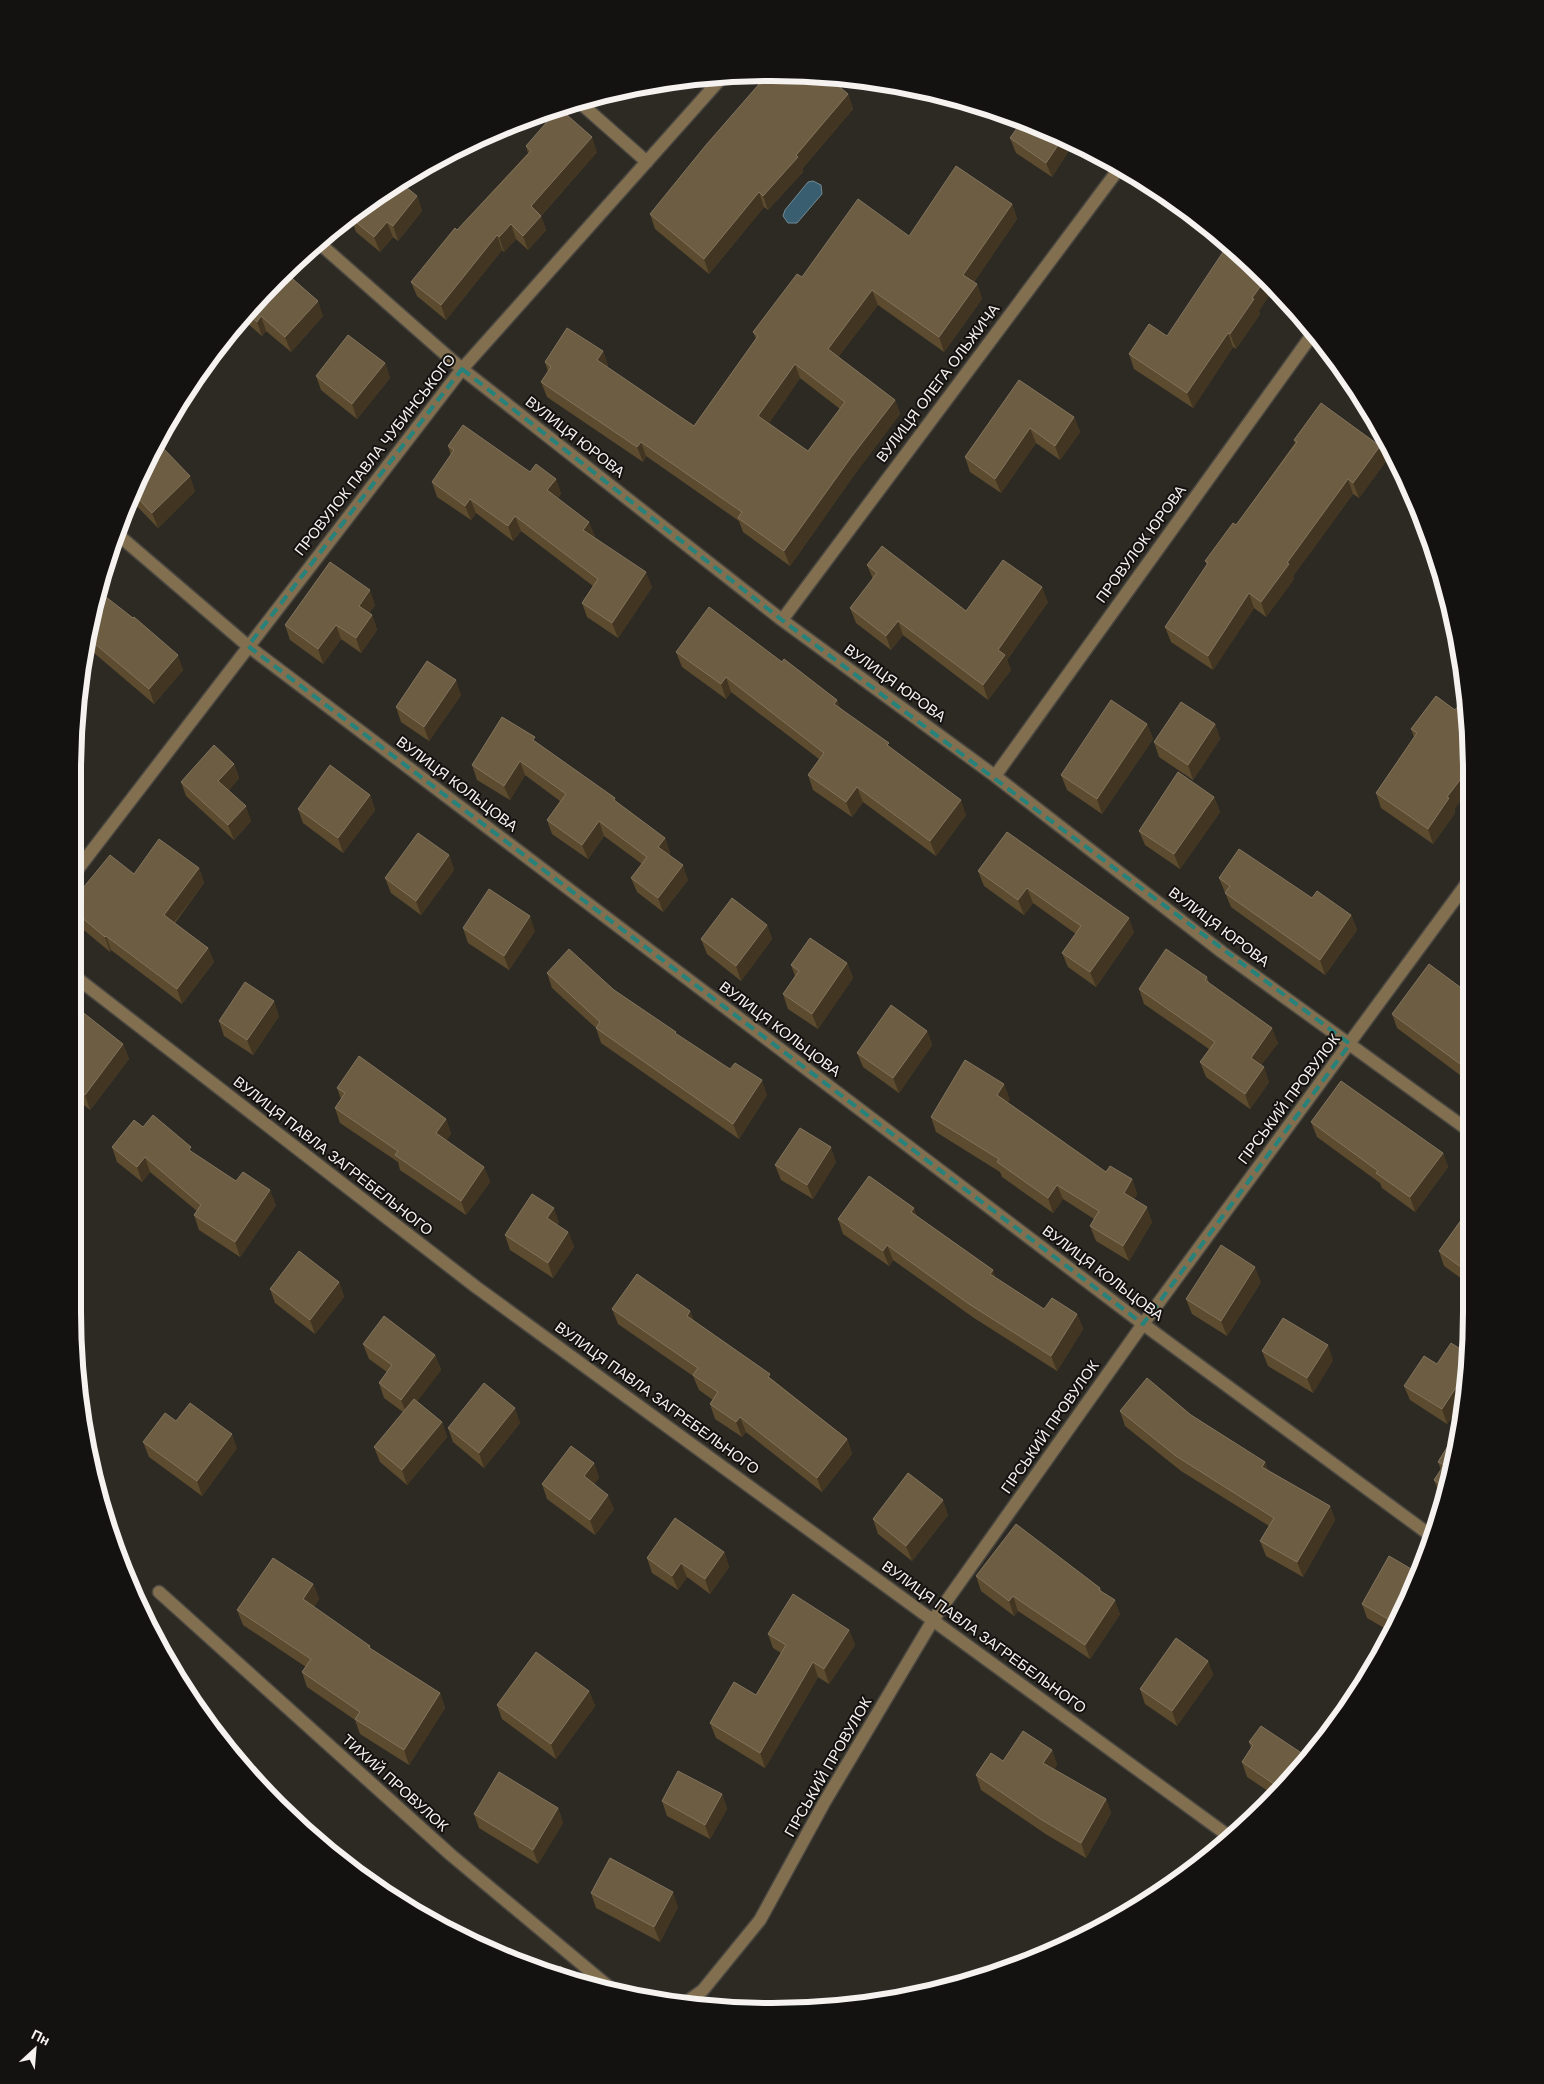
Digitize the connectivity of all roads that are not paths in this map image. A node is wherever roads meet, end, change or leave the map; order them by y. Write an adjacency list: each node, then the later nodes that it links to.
1 (716, 84): 3 (street, ПРОВУЛОК ПАВЛА ЧУБИНСЬКОГО)
2 (585, 107): 3 (street)
3 (647, 162): 7 (street, ПРОВУЛОК ПАВЛА ЧУБИНСЬКОГО)
4 (1116, 173): 9 (street, ВУЛИЦЯ ОЛЕГА ОЛЬЖИЧА)
5 (324, 247): 7 (street, ВУЛИЦЯ ЮРОВА)
6 (1309, 338): 11 (street, ПРОВУЛОК ЮРОВА)
7 (462, 369): 9 (street, ВУЛИЦЯ ЮРОВА); 10 (street, ПРОВУЛОК ПАВЛА ЧУБИНСЬКОГО)
8 (122, 538): 10 (street, ВУЛИЦЯ КОЛЬЦОВА)
9 (782, 620): 11 (street, ВУЛИЦЯ ЮРОВА)
10 (248, 646): 12 (street, ПРОВУЛОК ПАВЛА ЧУБИНСЬКОГО); 17 (street, ВУЛИЦЯ КОЛЬЦОВА)
11 (995, 776): 15 (street, ВУЛИЦЯ ЮРОВА)
12 (81, 865)
13 (1463, 889): 15 (street, ГІРСЬКИЙ ПРОВУЛОК)
14 (81, 981): 20 (street, ВУЛИЦЯ ПАВЛА ЗАГРЕБЕЛЬНОГО)
15 (1350, 1044): 16 (street, ВУЛИЦЯ ЮРОВА); 17 (street, ГІРСЬКИЙ ПРОВУЛОК)
16 (1463, 1126)
17 (1142, 1324): 18 (street, ВУЛИЦЯ КОЛЬЦОВА); 20 (street, ГІРСЬКИЙ ПРОВУЛОК)
18 (1426, 1532)
19 (159, 1592): 22 (street, ТИХИЙ ПРОВУЛОК)
20 (933, 1620): 21 (street, ВУЛИЦЯ ПАВЛА ЗАГРЕБЕЛЬНОГО); 23 (street, ГІРСЬКИЙ ПРОВУЛОК)
21 (1225, 1833)
22 (602, 1981)
23 (692, 1998)

